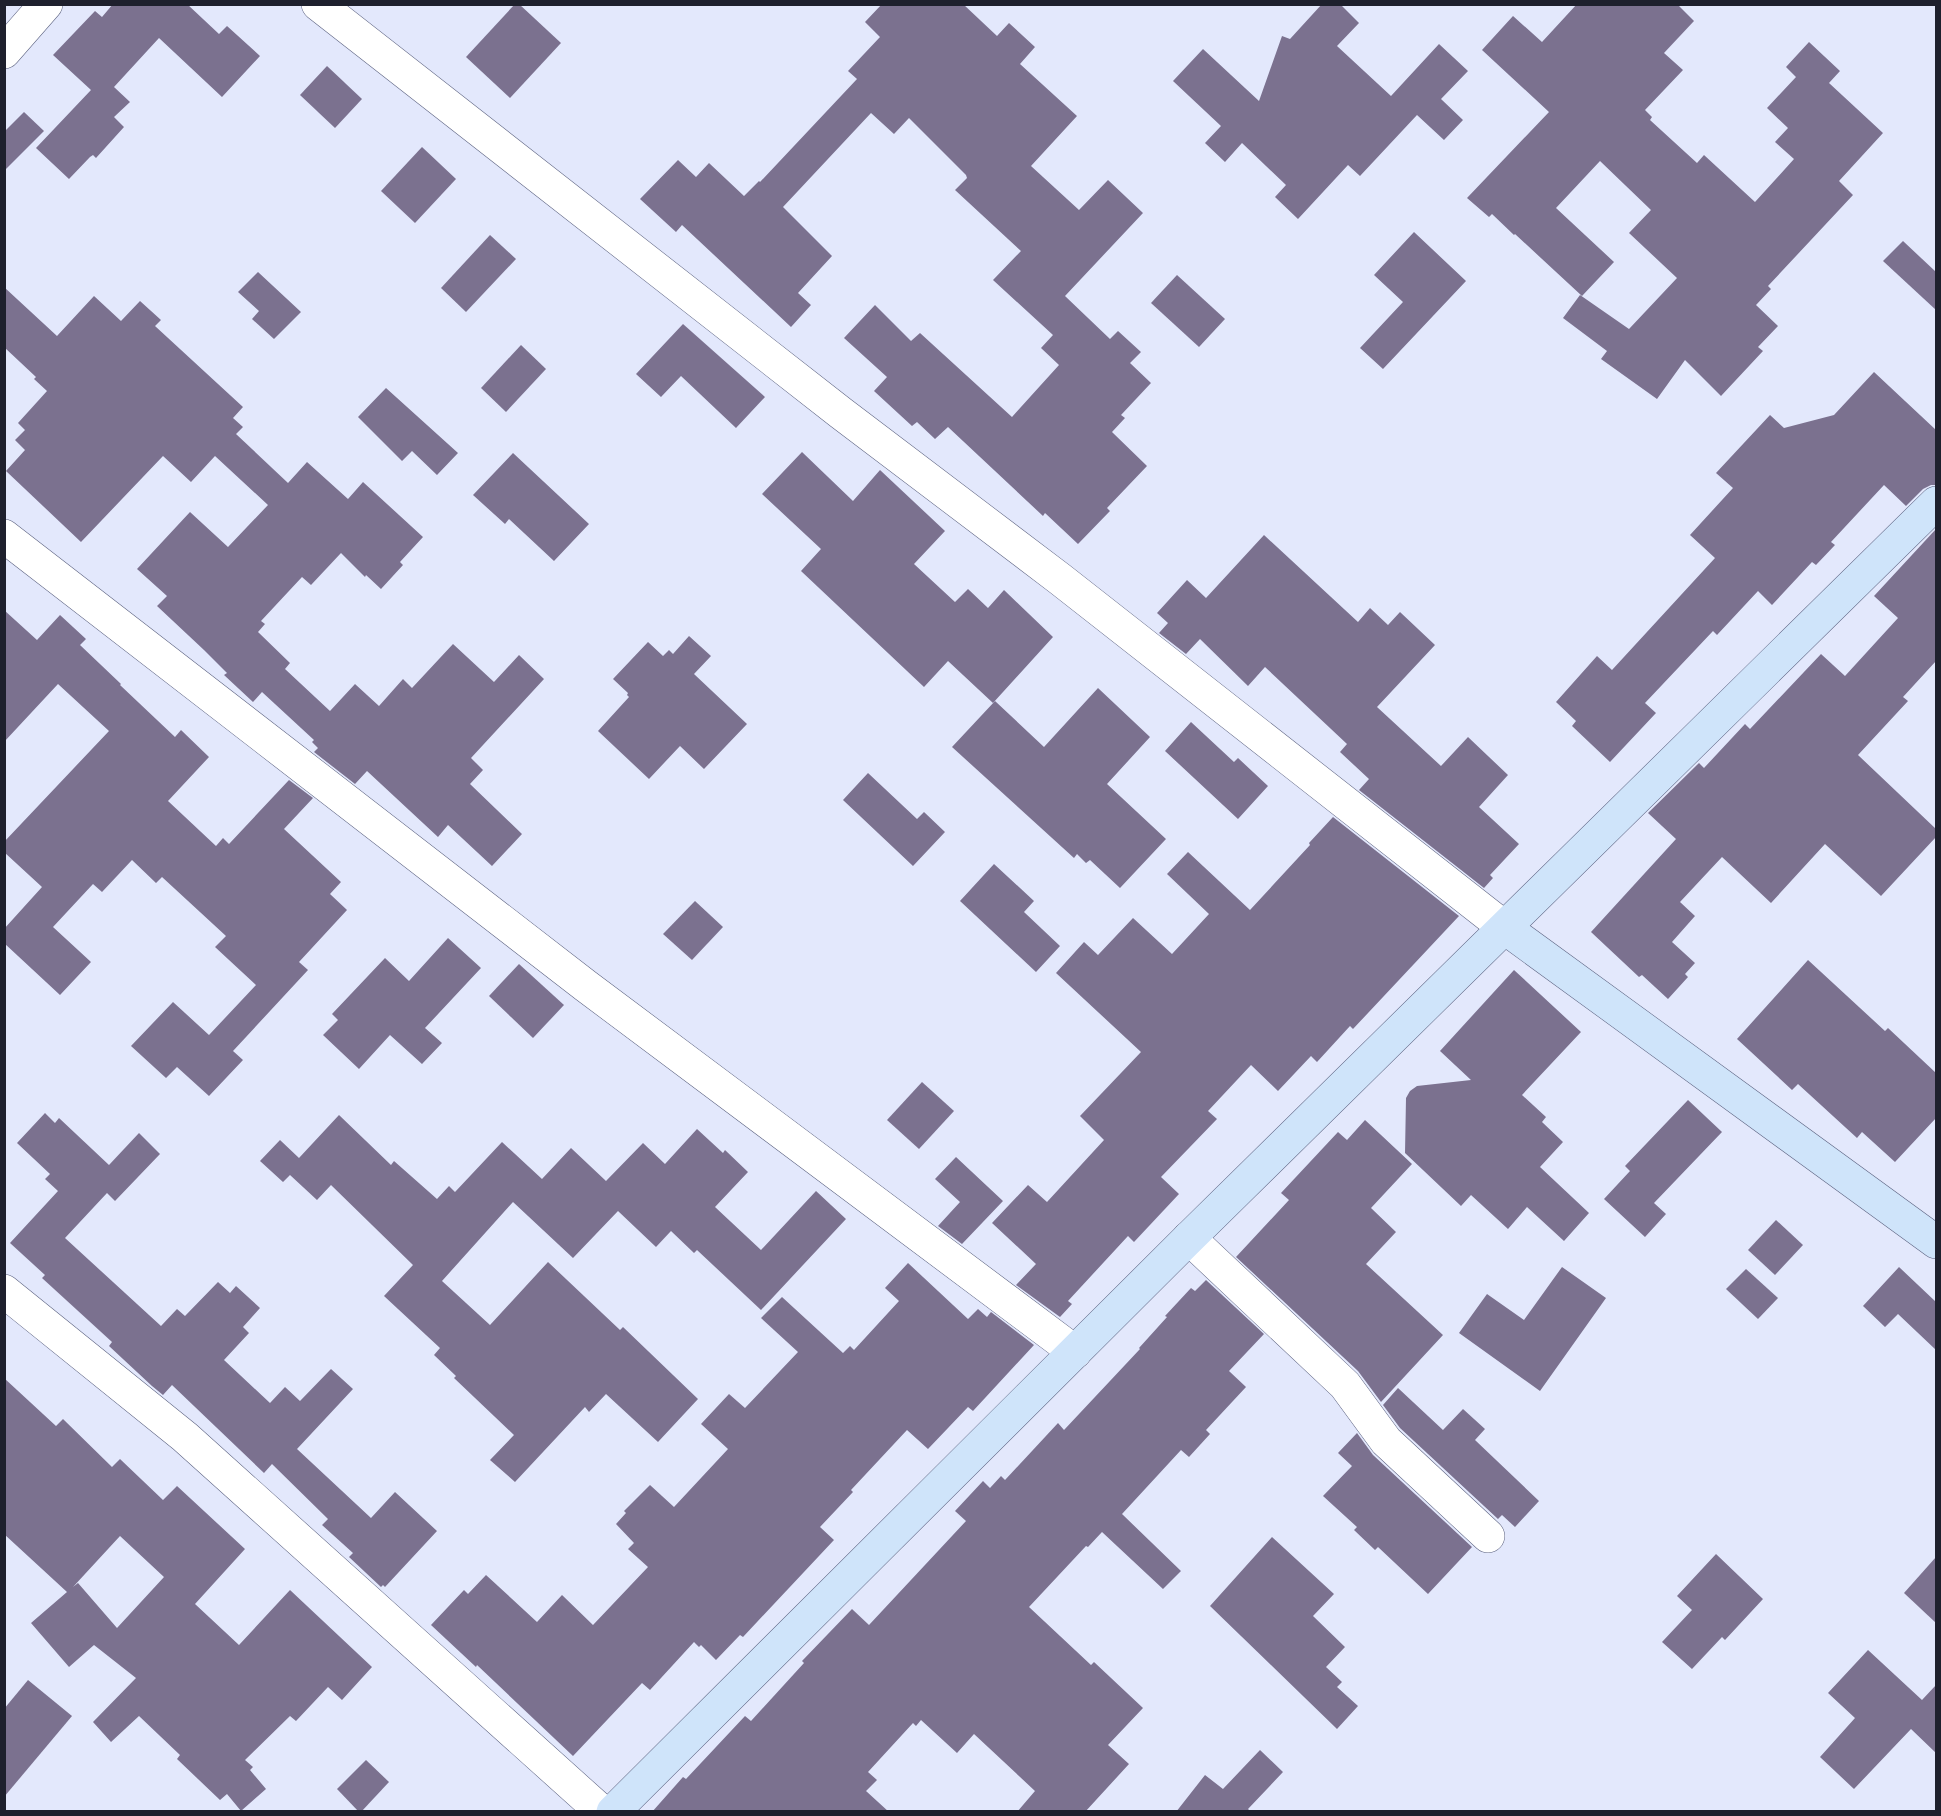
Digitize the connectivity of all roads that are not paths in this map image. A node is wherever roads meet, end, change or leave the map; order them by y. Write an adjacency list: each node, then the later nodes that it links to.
1 (46, 4): 3 (street)
2 (318, 4): 6 (street)
3 (4, 52)
4 (1936, 503): 6 (main road)
5 (4, 536): 10 (street)
6 (1505, 928): 7 (main road); 8 (main road)
7 (1189, 1238): 10 (main road); 11 (street)
8 (1936, 1242)
9 (4, 1291): 12 (street)
10 (1075, 1352): 13 (main road)
11 (1488, 1536)
12 (602, 1812)
13 (613, 1812)

